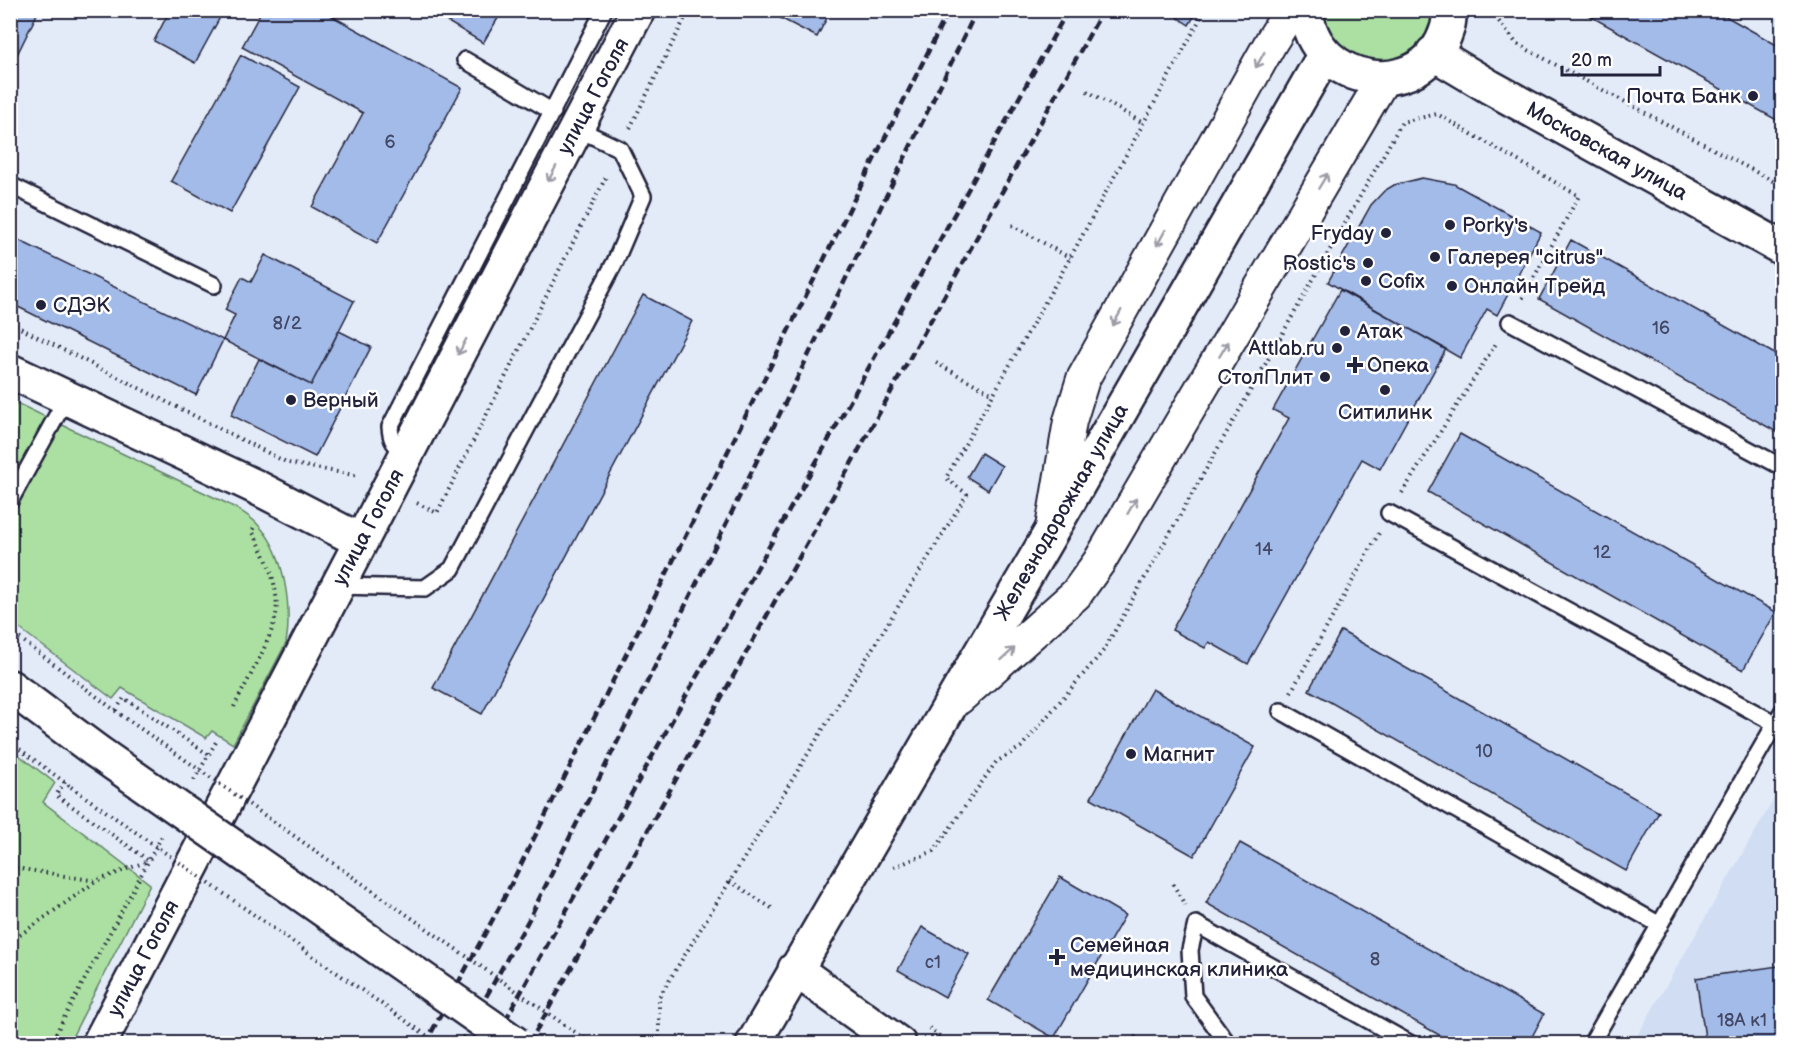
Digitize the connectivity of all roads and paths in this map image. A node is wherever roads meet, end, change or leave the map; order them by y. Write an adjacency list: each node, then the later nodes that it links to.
1 (604, 10): 12 (lane)
2 (638, 10): 12 (street, улица Гоголя)
3 (1205, 10): 13 (path)
4 (1291, 10): 30 (street, one-way to 30)
5 (1306, 10): 8 (street)
6 (1496, 10): 15 (path)
7 (1447, 26): 10 (street); 17 (street, Московская улица)
8 (1324, 54): 10 (street); 30 (street, Железнодорожная улица)
9 (465, 60): 12 (lane)
10 (1384, 78): 35 (street, one-way to 10)
11 (1087, 91): 13 (path)
12 (565, 120): 31 (street, улица Гоголя); 32 (lane)
13 (1143, 123): 18 (path)
14 (10, 185): 19 (lane)
15 (1782, 186)
16 (1012, 225): 18 (path)
17 (1782, 248)
18 (1070, 258): 23 (path)
19 (214, 285)
20 (1510, 322): 26 (lane); 29 (path); 48 (path)
21 (936, 363): 23 (path)
22 (10, 370): 24 (street)
23 (993, 394): 50 (path)
24 (67, 397): 27 (street); 28 (lane)
25 (288, 463): 27 (path)
26 (1782, 467)
27 (271, 496): 31 (street); 37 (path)
28 (10, 501)
29 (1389, 513): 38 (path); 39 (lane)
30 (1051, 532): 35 (street, Железнодорожная улица)
31 (361, 541): 32 (street, улица Гоголя)
32 (337, 586): 56 (street, улица Гоголя)
33 (10, 631): 36 (path)
34 (10, 687): 58 (street, bridge)
35 (949, 706): 54 (street, Железнодорожная улица)
36 (116, 710): 42 (path); 59 (path, bridge)
37 (233, 710)
38 (1281, 711): 52 (lane)
39 (1779, 718): 52 (lane)
40 (218, 738): 42 (path)
41 (10, 742): 43 (path)
42 (209, 755): 44 (path)
43 (65, 782): 46 (path); 57 (path, bridge)
44 (192, 783)
45 (165, 832): 46 (path)
46 (148, 860): 49 (path); 55 (path)
47 (10, 867): 49 (path)
48 (890, 869)
49 (96, 881): 53 (path)
50 (730, 881): 51 (path); 60 (path)
51 (773, 909)
52 (1660, 925): 65 (lane)
53 (10, 942)
54 (795, 969): 61 (street, Железнодорожная улица); 62 (street)
55 (50, 1044)
56 (99, 1044)
57 (439, 1044)
58 (516, 1044)
59 (592, 1044)
60 (659, 1044)
61 (753, 1044)
62 (899, 1044)
63 (1228, 1044): 64 (lane)
64 (1411, 1044)
65 (1591, 1044)

